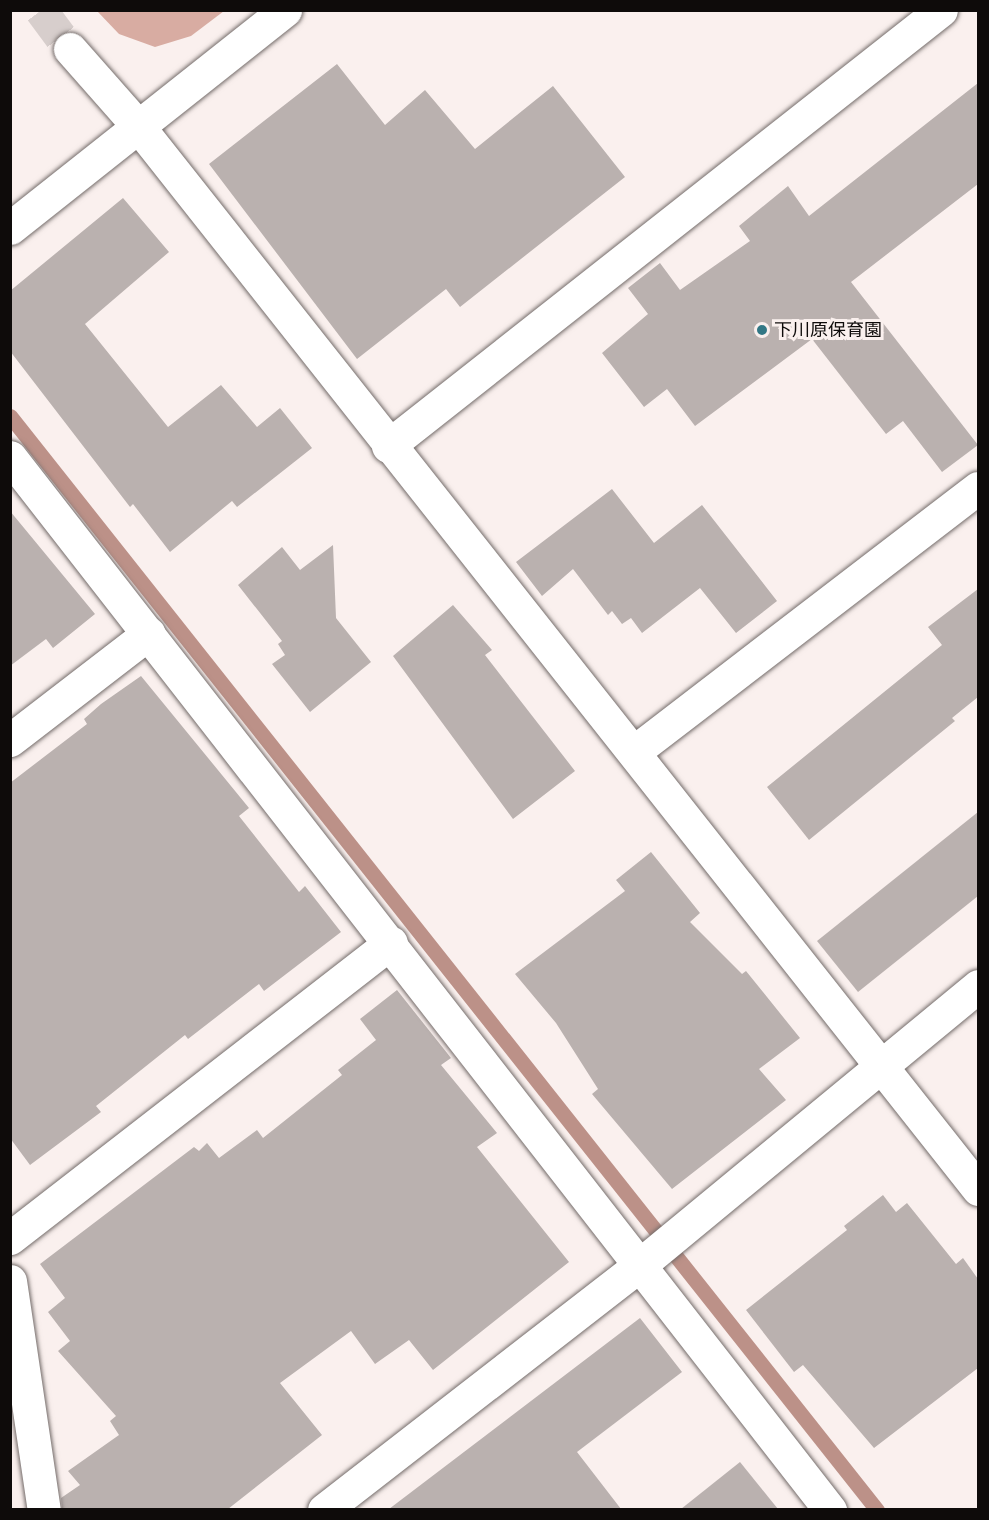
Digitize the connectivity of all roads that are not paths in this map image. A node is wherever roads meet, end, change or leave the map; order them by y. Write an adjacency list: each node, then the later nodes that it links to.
1 (285, 10): 4 (street)
2 (941, 10): 6 (street)
3 (70, 49): 4 (street)
4 (138, 126): 5 (street); 6 (street)
5 (10, 228)
6 (388, 446): 11 (street)
7 (10, 457): 9 (street)
8 (978, 488): 11 (street)
9 (148, 633): 10 (street); 12 (street)
10 (10, 740)
11 (635, 751): 14 (street)
12 (391, 942): 16 (street); 17 (street)
13 (978, 986): 14 (street)
14 (880, 1064): 15 (street); 17 (street)
15 (978, 1189)
16 (10, 1238)
17 (641, 1264): 20 (street); 21 (street)
18 (10, 1281): 19 (street)
19 (44, 1509)
20 (324, 1509)
21 (830, 1509)

